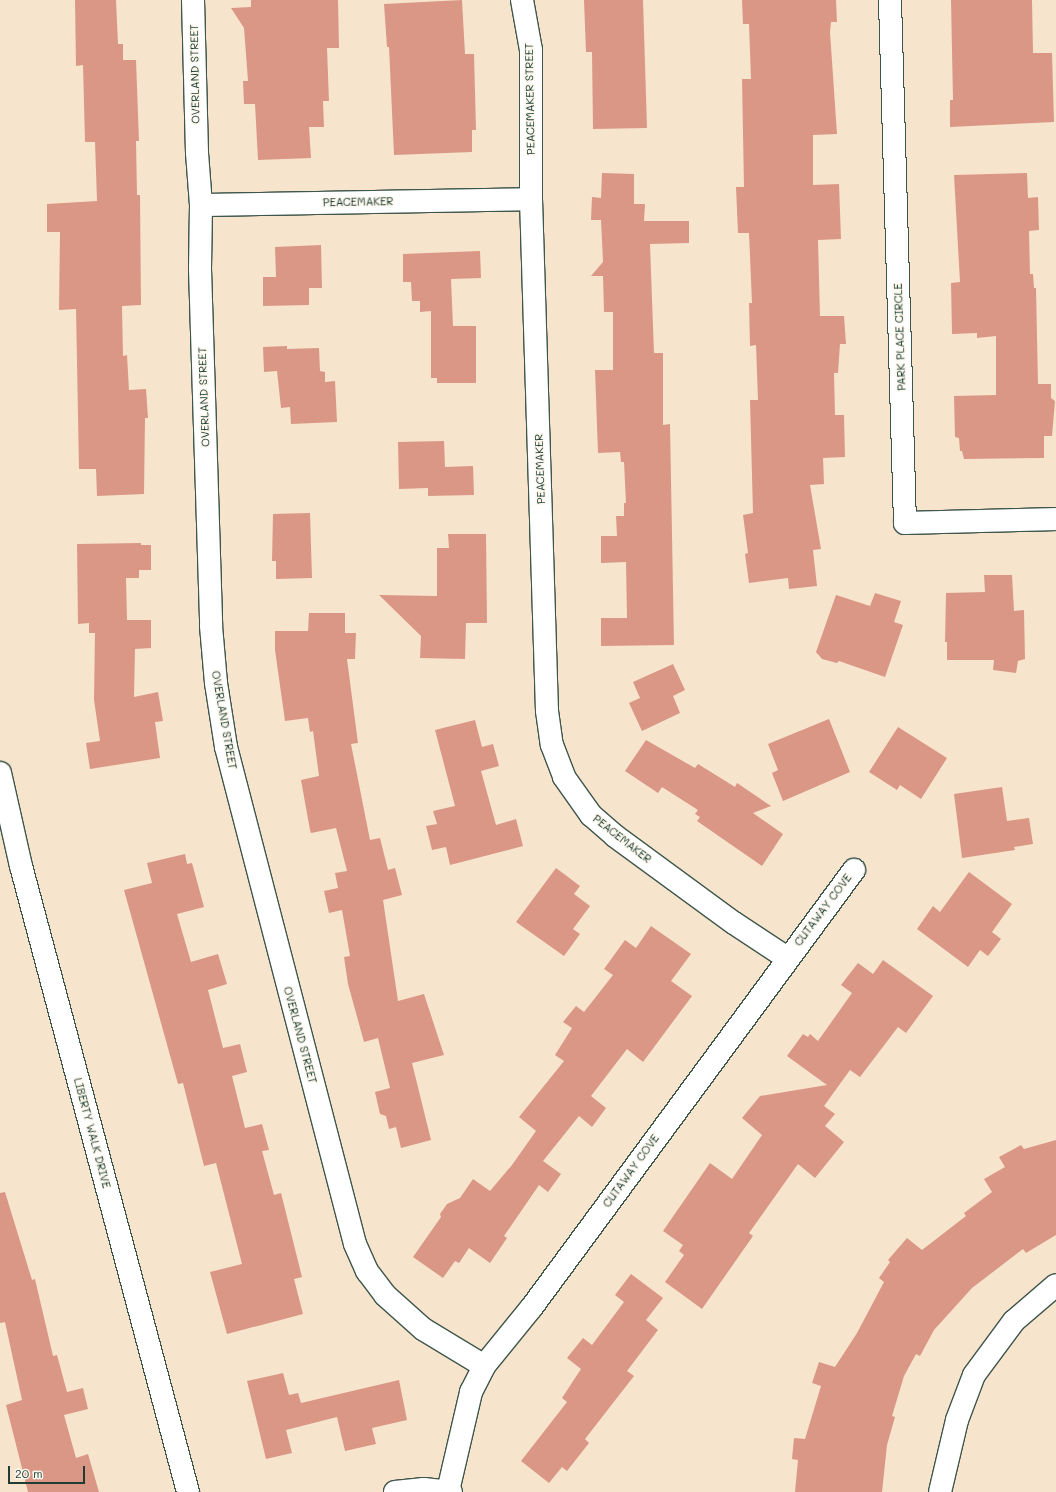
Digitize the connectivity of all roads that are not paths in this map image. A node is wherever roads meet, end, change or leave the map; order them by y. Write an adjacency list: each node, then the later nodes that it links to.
1 (193, 0): 5 (street, OVERLAND STREET)
2 (522, 0): 4 (street, PEACEMAKER STREET)
3 (890, 0): 6 (street, PARK PLACE CIRCLE)
4 (531, 199): 5 (street, PEACEMAKER); 9 (street, PEACEMAKER)
5 (201, 205): 11 (street, OVERLAND STREET)
6 (1056, 519)
7 (0, 773): 13 (street, LIBERTY WALK DRIVE)
8 (854, 870): 9 (street, CUTAWAY COVE)
9 (787, 958): 11 (street, CUTAWAY COVE)
10 (1056, 1285): 15 (street)
11 (484, 1366): 12 (street, CUTAWAY COVE)
12 (449, 1491): 14 (street)
13 (188, 1492)
14 (395, 1492)
15 (940, 1492)

